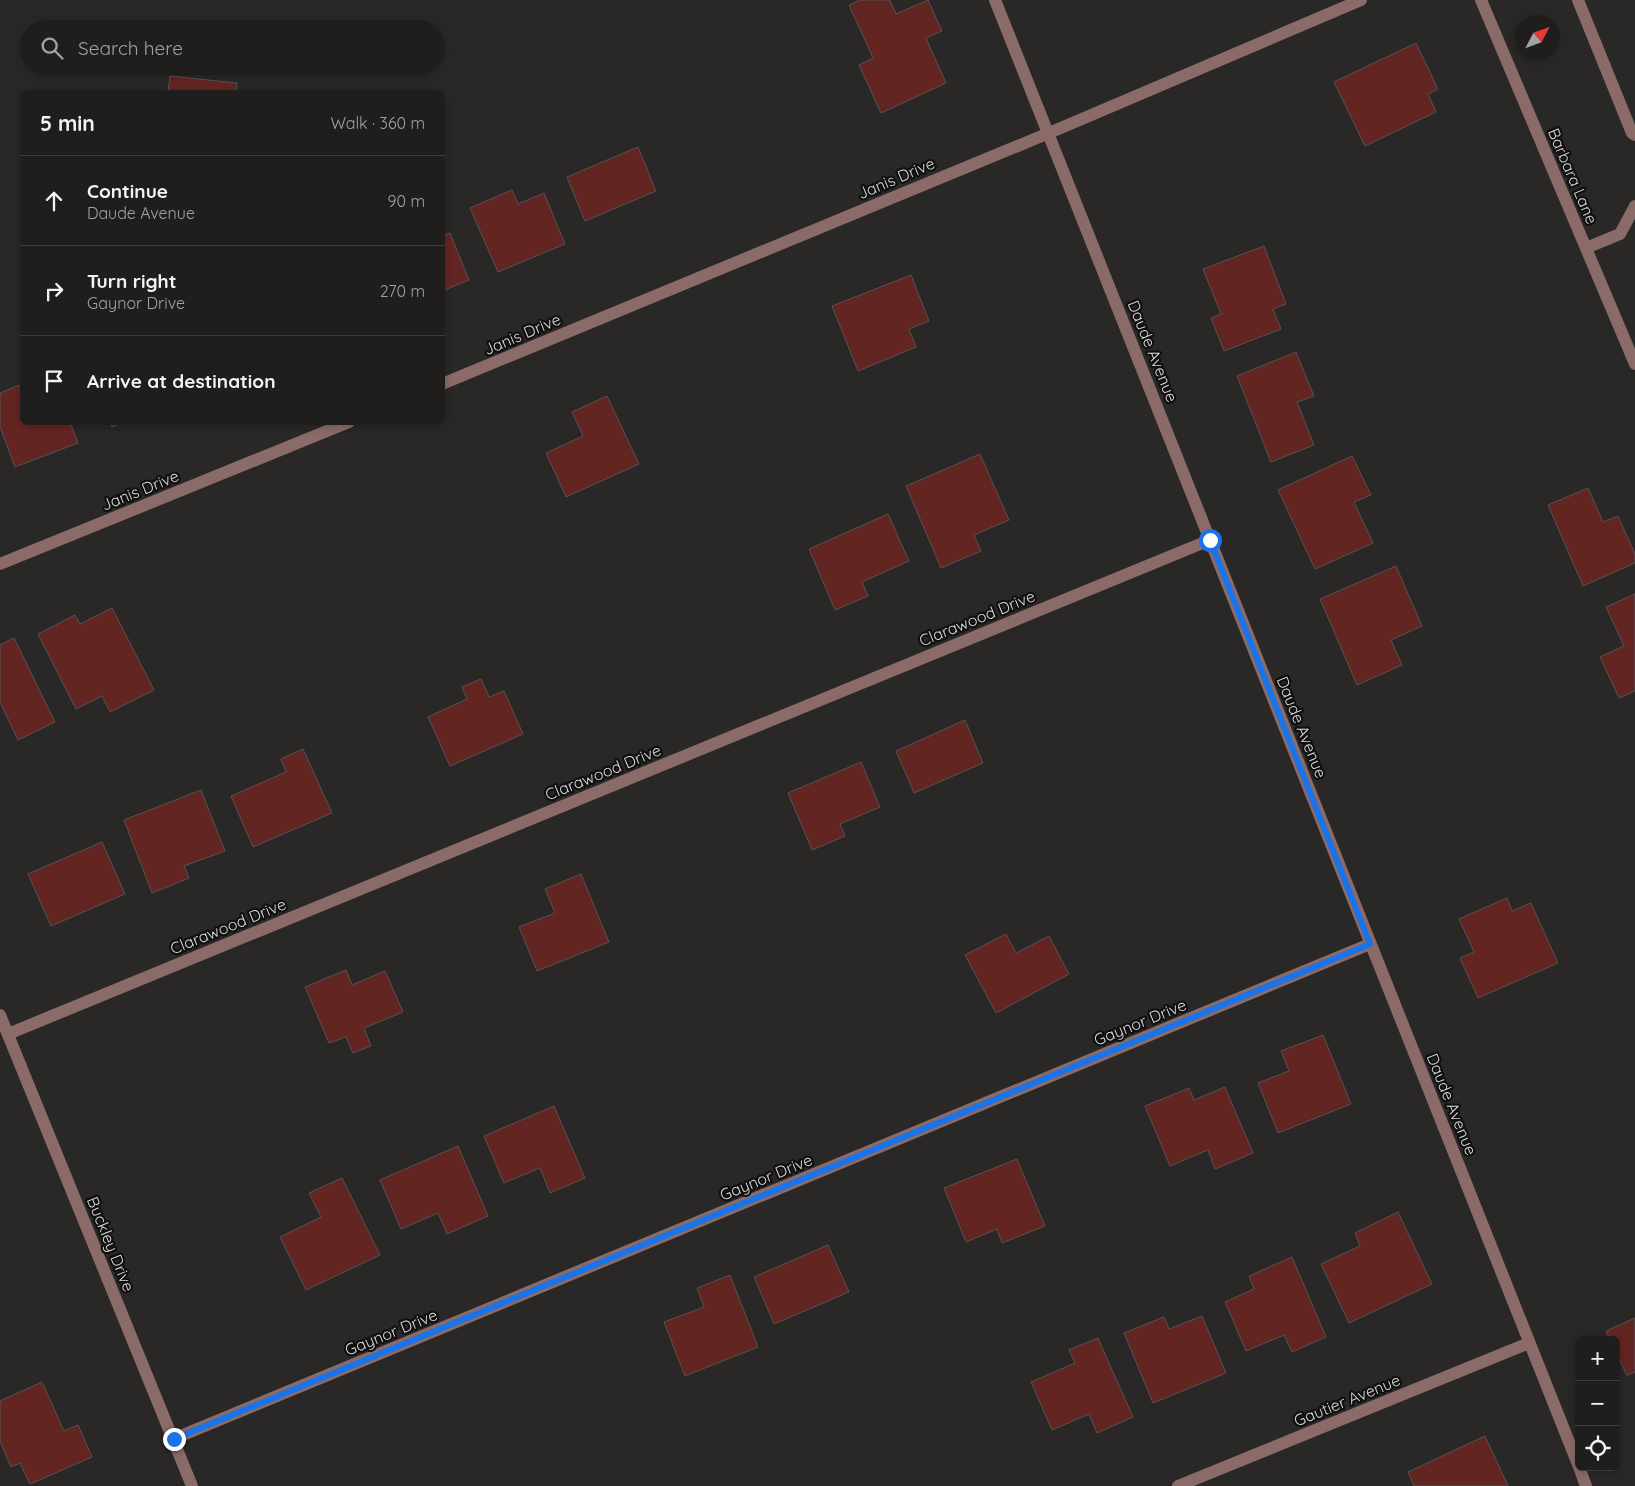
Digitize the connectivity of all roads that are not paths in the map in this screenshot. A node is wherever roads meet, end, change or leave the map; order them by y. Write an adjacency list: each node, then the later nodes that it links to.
1 (995, 0): 5 (street, Daude Avenue)
2 (1361, 0): 5 (street, Janis Drive)
3 (1482, 0): 8 (street, Barbara Lane)
4 (1578, 0): 6 (street)
5 (1049, 132): 10 (street, Janis Drive); 12 (street, Daude Avenue)
6 (1635, 134)
7 (1635, 206): 8 (street)
8 (1586, 248): 9 (street, Barbara Lane)
9 (1635, 364)
10 (445, 383)
11 (341, 425): 13 (street, Janis Drive)
12 (1210, 540): 14 (street, Daude Avenue); 16 (street, Clarawood Drive)
13 (0, 564)
14 (1370, 944): 17 (street, Daude Avenue); 18 (street, Gaynor Drive)
15 (0, 1015): 16 (street, Buckley Drive)
16 (8, 1034): 18 (street, Buckley Drive)
17 (1529, 1343): 19 (street, Daude Avenue); 22 (street, Gautier Avenue)
18 (174, 1439): 21 (street, Buckley Drive)
19 (1575, 1457)
20 (1580, 1471): 23 (street, Daude Avenue)
21 (192, 1486)
22 (1178, 1486)
23 (1586, 1486)

